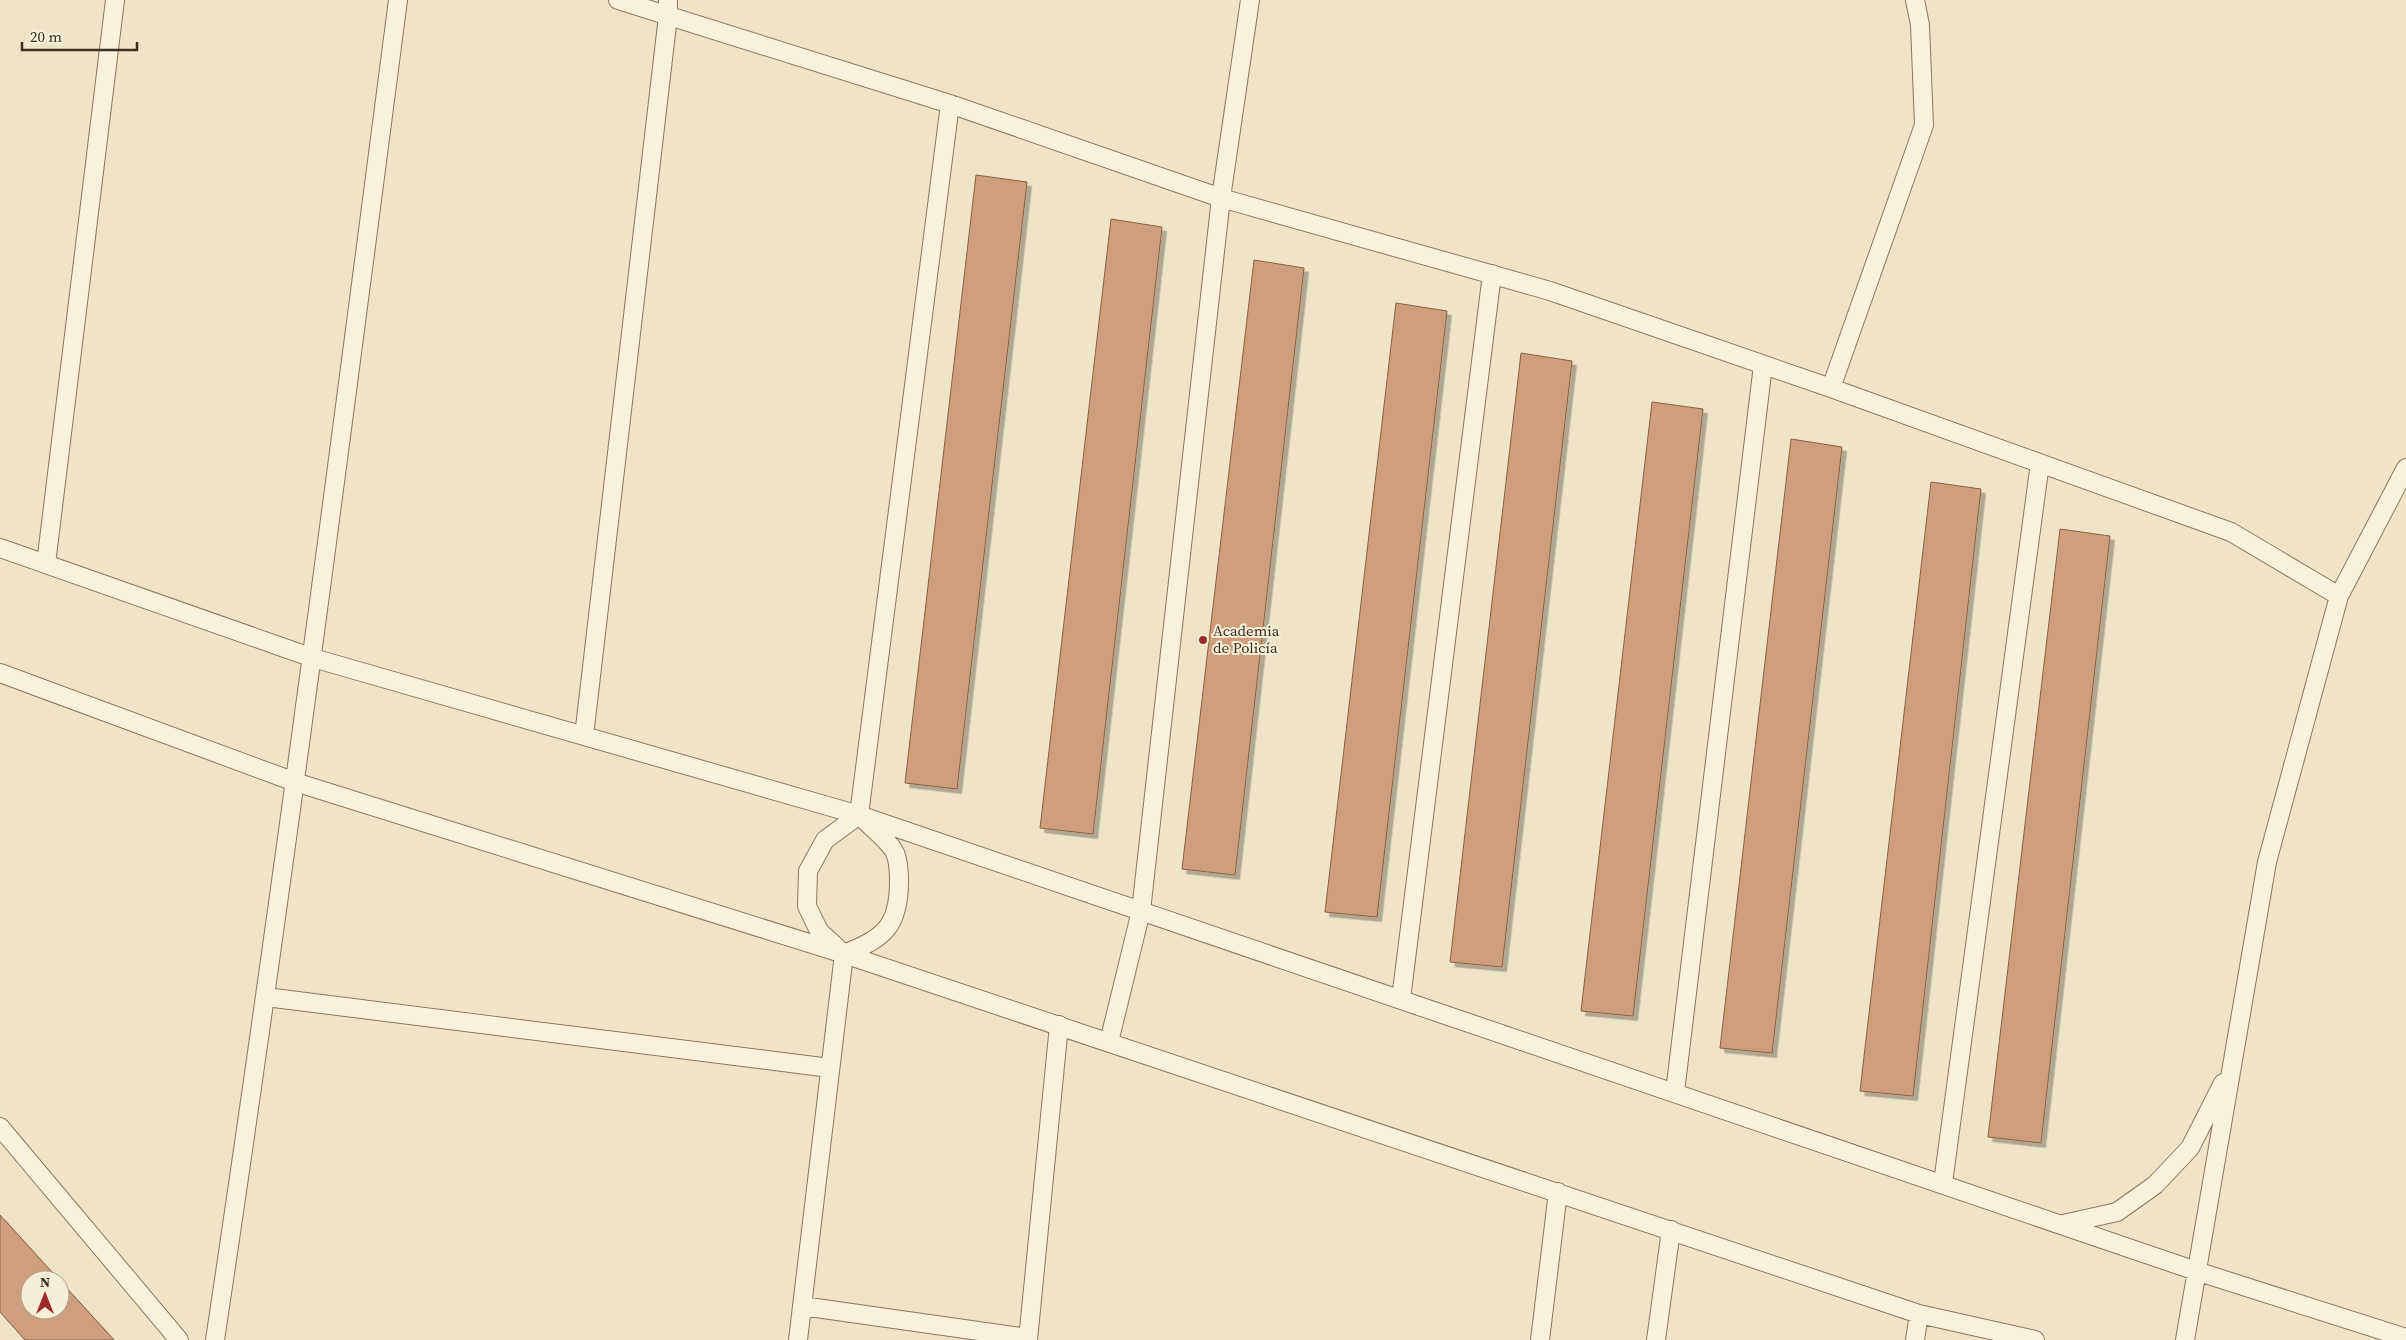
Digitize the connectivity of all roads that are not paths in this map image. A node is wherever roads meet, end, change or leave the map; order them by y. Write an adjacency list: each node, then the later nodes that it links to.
1 (115, 0): 15 (lane)
2 (398, 0): 17 (lane)
3 (618, 0): 6 (lane)
4 (1250, 0): 8 (lane)
5 (1915, 0): 11 (lane)
6 (668, 8): 7 (lane); 19 (lane)
7 (950, 104): 8 (lane); 21 (lane)
8 (1221, 198): 9 (lane); 22 (lane)
9 (1492, 274): 10 (lane); 25 (lane)
10 (1763, 365): 11 (lane); 30 (lane)
11 (1831, 388): 12 (lane)
12 (2040, 463): 16 (lane); 32 (lane)
13 (2406, 468): 16 (lane)
14 (0, 548): 15 (lane)
15 (46, 564): 17 (lane)
16 (2339, 596): 29 (lane)
17 (313, 658): 19 (lane); 20 (lane)
18 (0, 673): 20 (lane)
19 (584, 736): 21 (lane)
20 (295, 782): 23 (lane); 24 (lane)
21 (859, 815): 22 (lane); 23 (lane); 23 (lane)
22 (1141, 911): 25 (lane); 27 (lane)
23 (844, 954): 26 (lane); 28 (lane)
24 (266, 997): 28 (lane); 42 (lane)
25 (1401, 999): 30 (lane)
26 (1059, 1025): 27 (lane); 40 (lane)
27 (1109, 1042): 33 (lane)
28 (830, 1068): 37 (lane)
29 (2231, 1069): 34 (lane); 36 (lane)
30 (1675, 1092): 32 (lane)
31 (0, 1127): 41 (lane)
32 (1943, 1184): 34 (lane)
33 (1558, 1192): 35 (lane); 44 (lane)
34 (2062, 1224): 36 (lane)
35 (1671, 1230): 38 (lane); 45 (lane)
36 (2196, 1271): 39 (lane); 48 (lane)
37 (802, 1306): 40 (lane); 43 (lane)
38 (1919, 1314): 46 (lane); 47 (lane)
39 (2406, 1338)
40 (1028, 1339)
41 (180, 1340)
42 (215, 1340)
43 (798, 1340)
44 (1540, 1340)
45 (1656, 1340)
46 (1915, 1340)
47 (2035, 1340)
48 (2184, 1340)

